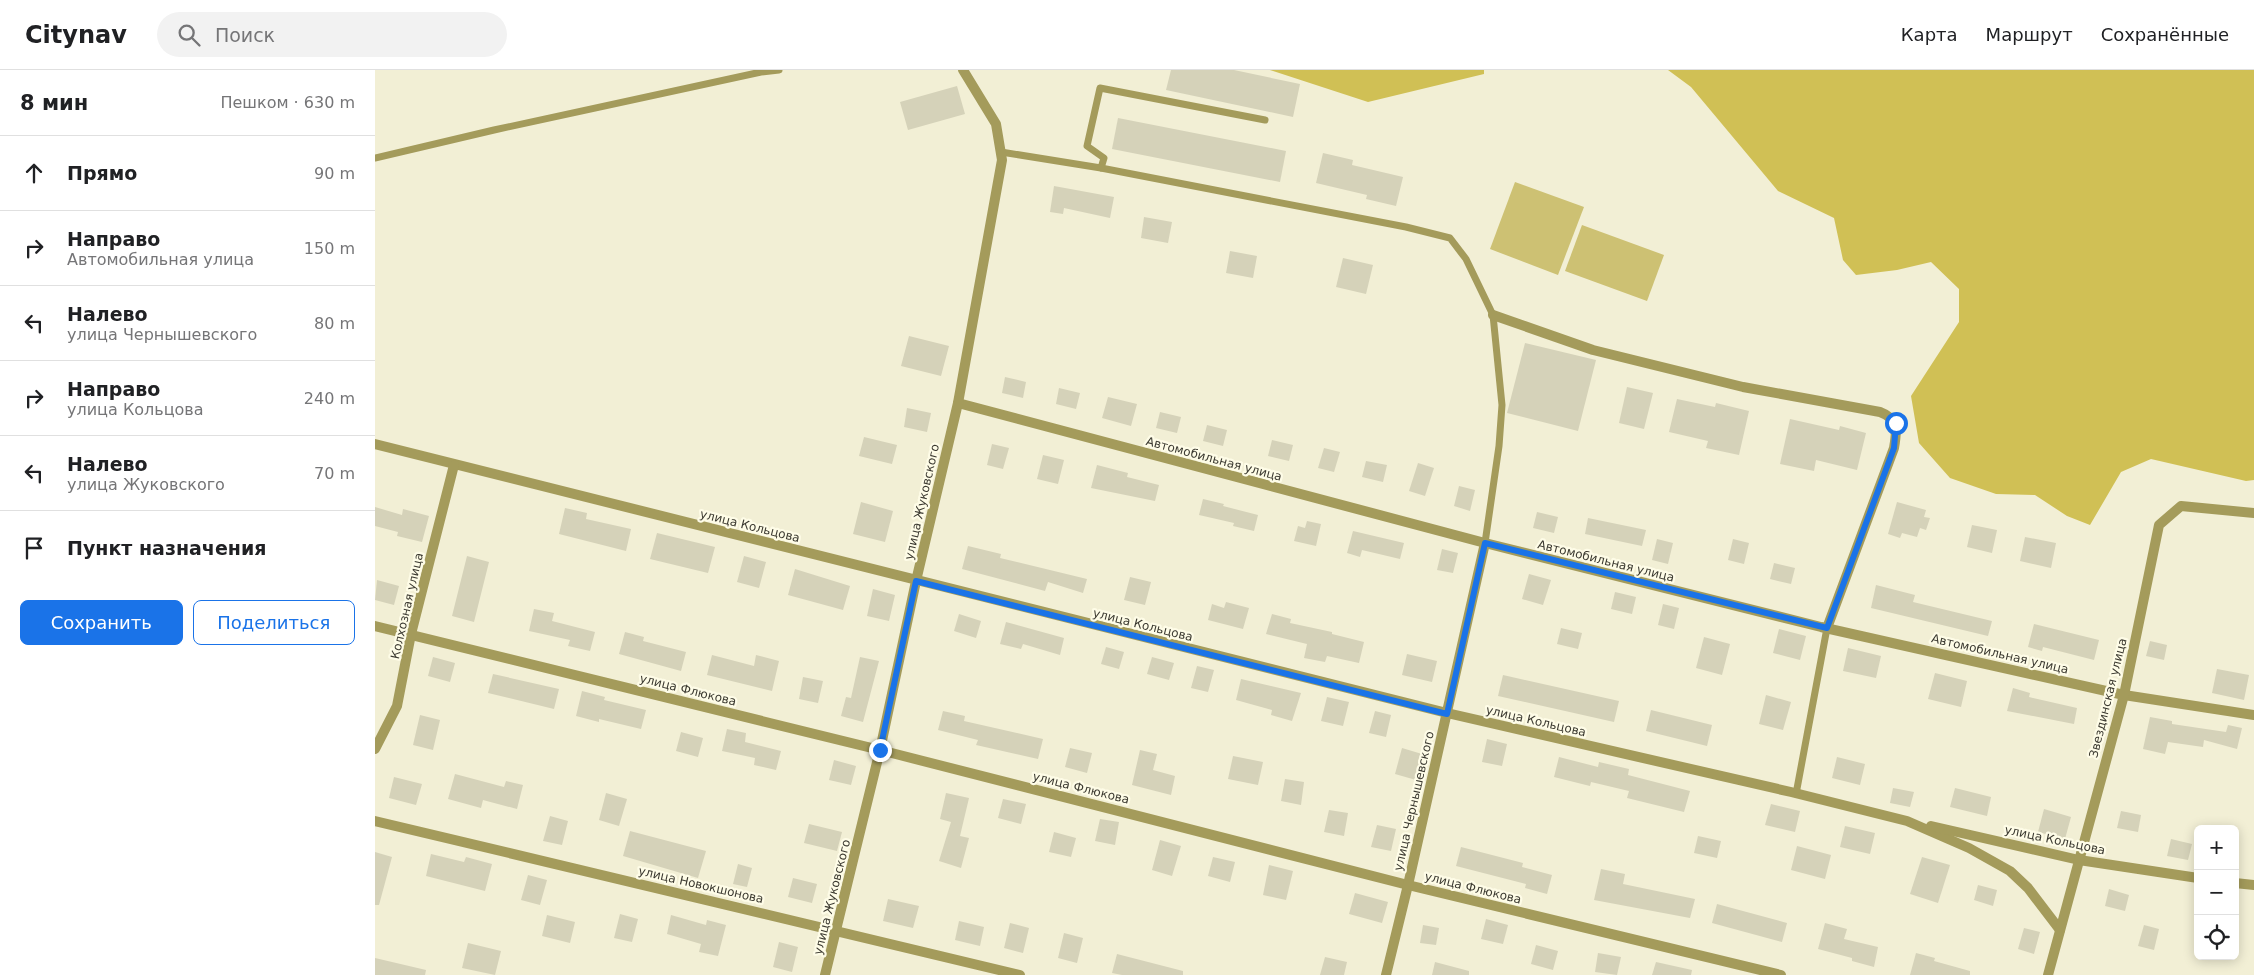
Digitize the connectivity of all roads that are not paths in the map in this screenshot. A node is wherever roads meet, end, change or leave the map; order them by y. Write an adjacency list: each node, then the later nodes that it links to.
1 (779, 70): 5 (lane)
2 (963, 70): 4 (street, улица Жуковского)
3 (1265, 120): 6 (lane)
4 (1001, 152): 6 (lane); 8 (street, улица Жуковского)
5 (375, 158)
6 (1101, 168): 7 (lane)
7 (1493, 315): 12 (lane); 15 (street)
8 (958, 403): 12 (street, Автомобильная улица); 13 (street, улица Жуковского)
9 (375, 444): 10 (street, улица Кольцова)
10 (454, 465): 13 (street, улица Кольцова); 16 (street, Колхозная улица)
11 (2254, 513): 17 (street, Звездинская улица)
12 (1485, 543): 15 (street, Автомобильная улица); 18 (street, улица Чернышевского)
13 (916, 581): 18 (street, улица Кольцова); 21 (street, улица Жуковского)
14 (375, 626): 16 (street, улица Флюкова)
15 (1827, 628): 17 (street, Автомобильная улица); 22 (lane)
16 (411, 634): 20 (street, Колхозная улица); 21 (street, улица Флюкова)
17 (2124, 695): 19 (street, Автомобильная улица); 25 (street, Звездинская улица)
18 (1447, 714): 22 (street, улица Кольцова); 28 (street, улица Чернышевского)
19 (2254, 715)
20 (375, 749)
21 (880, 750): 28 (street, улица Флюкова); 30 (street, улица Жуковского)
22 (1796, 794): 24 (street, улица Кольцова)
23 (375, 821): 30 (street, улица Новокшонова)
24 (1907, 821): 25 (street, улица Кольцова); 31 (street, улица Кольцова)
25 (2079, 860): 26 (street, улица Кольцова); 31 (street, Звездинская улица)
26 (2194, 877)
27 (2239, 883): 29 (street)
28 (1408, 885): 34 (street, улица Чернышевского); 35 (street, улица Флюкова)
29 (2254, 885)
30 (837, 930): 32 (street, улица Жуковского); 33 (street, улица Новокшонова)
31 (2060, 930): 36 (street, Звездинская улица)
32 (825, 975)
33 (1020, 975)
34 (1385, 975)
35 (1781, 975)
36 (2048, 975)

